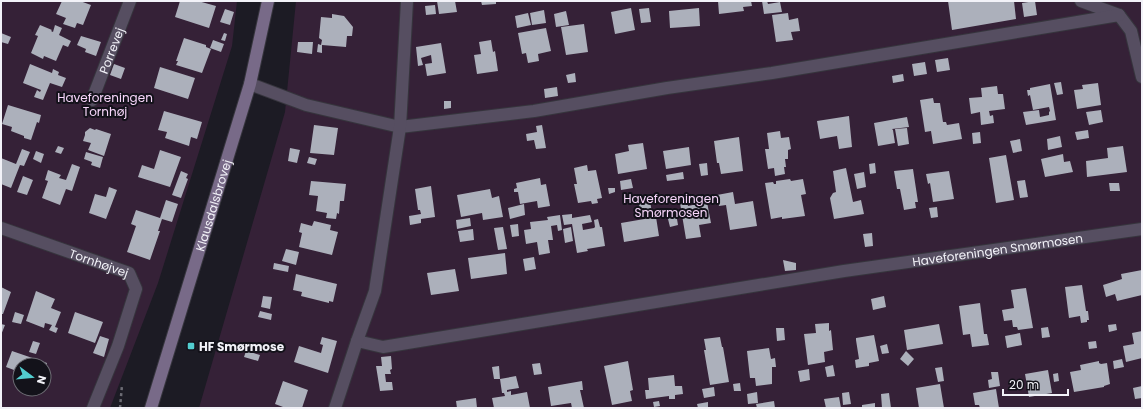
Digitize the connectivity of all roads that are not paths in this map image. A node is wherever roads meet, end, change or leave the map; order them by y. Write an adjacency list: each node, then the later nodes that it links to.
1 (130, 1): 8 (lane, Porrevej)
2 (268, 1): 7 (street, Klausdalsbrovej)
3 (407, 1): 9 (lane)
4 (1082, 1): 5 (lane)
5 (1119, 15): 6 (lane); 9 (lane)
6 (1142, 77)
7 (250, 84): 9 (lane); 14 (street, Klausdalsbrovej)
8 (92, 100)
9 (400, 126): 12 (lane)
10 (1, 228): 13 (lane, Tornhøjvej)
11 (1142, 229): 12 (lane, Haveforeningen Smørmosen)
12 (357, 341): 15 (lane)
13 (93, 408)
14 (151, 408)
15 (335, 408)

